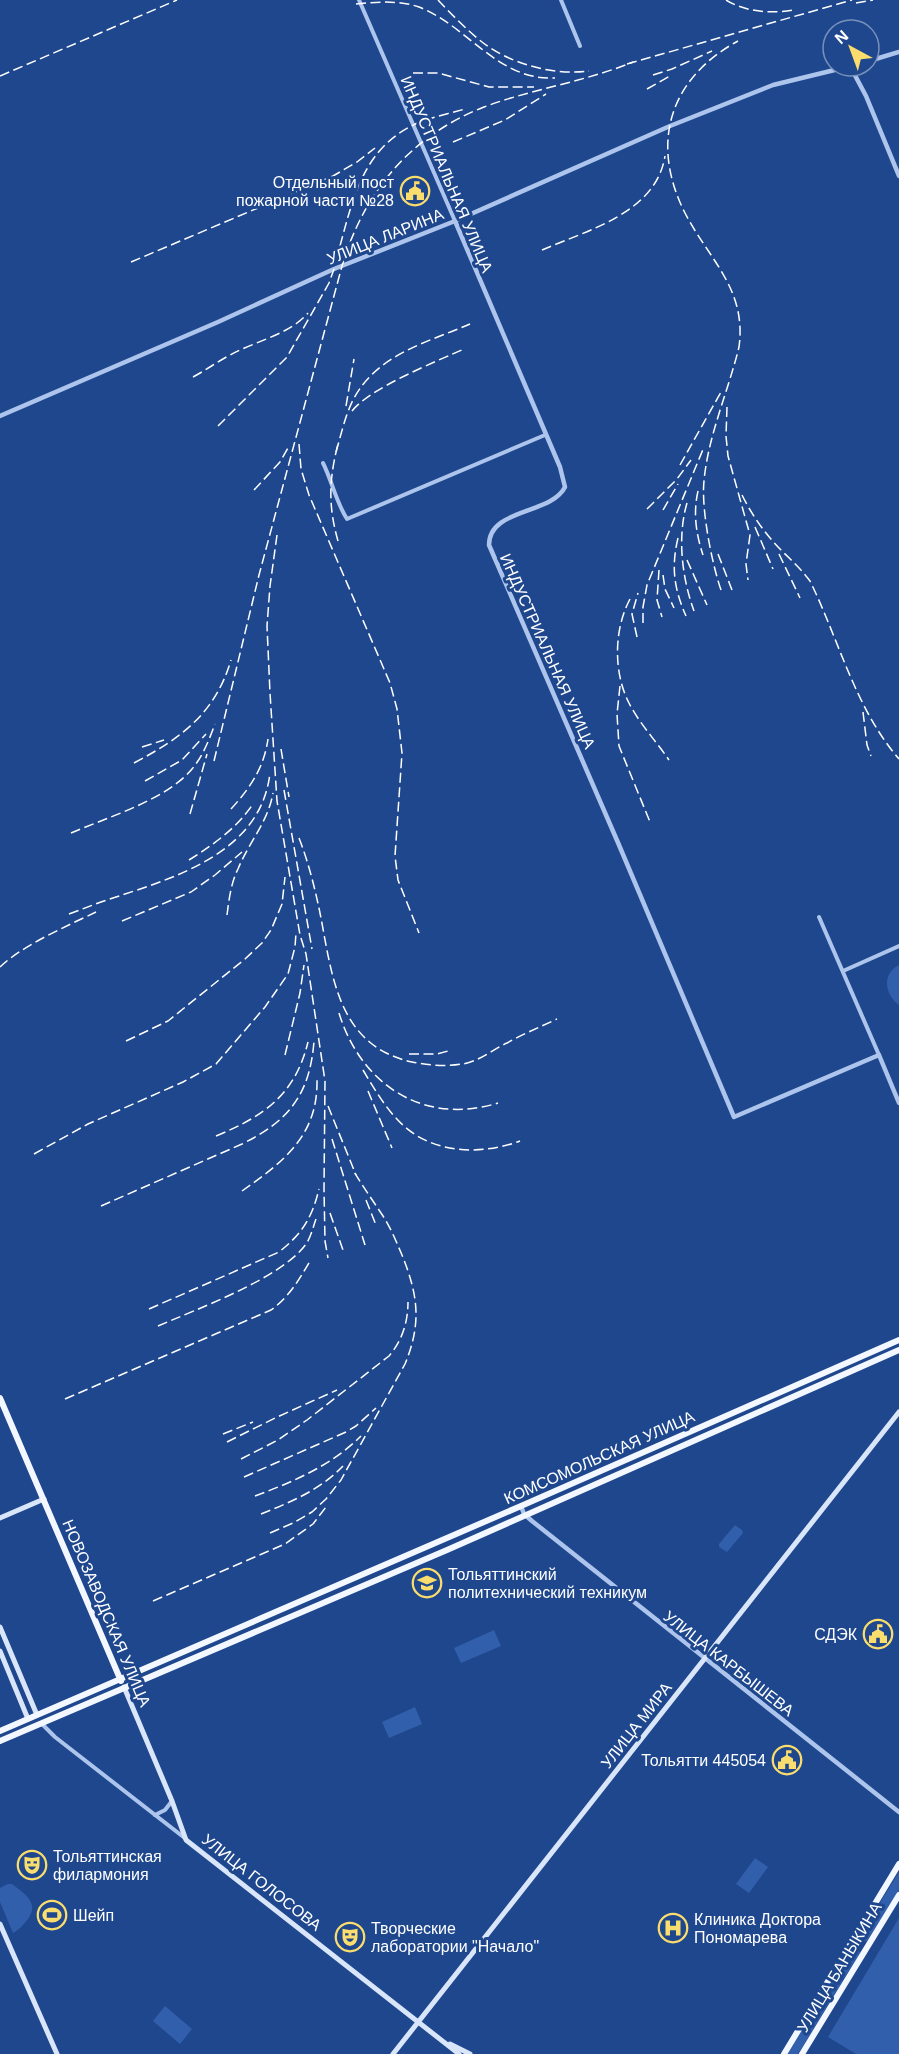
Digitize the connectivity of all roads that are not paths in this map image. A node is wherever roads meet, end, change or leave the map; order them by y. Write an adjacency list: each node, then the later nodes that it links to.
1 (359, 0): 9 (street, ИНДУСТРИАЛЬНАЯ УЛИЦА)
2 (561, 0): 3 (street)
3 (580, 46)
4 (899, 52): 5 (street)
5 (881, 57)
6 (821, 73): 9 (street, УЛИЦА ЛАРИНА)
7 (857, 78): 8 (street)
8 (899, 176)
9 (455, 221): 10 (street, УЛИЦА ЛАРИНА); 11 (street, ИНДУСТРИАЛЬНАЯ УЛИЦА)
10 (0, 416)
11 (545, 435): 12 (street); 16 (street, ИНДУСТРИАЛЬНАЯ УЛИЦА)
12 (323, 463)
13 (819, 917): 15 (street)
14 (899, 946): 15 (street)
15 (843, 971): 16 (street)
16 (879, 1055): 17 (street)
17 (899, 1103)
18 (899, 1340): 20 (main road, КОМСОМОЛЬСКАЯ УЛИЦА)
19 (899, 1350): 22 (main road, КОМСОМОЛЬСКАЯ УЛИЦА)
20 (771, 1396): 22 (main road); 24 (main road, КОМСОМОЛЬСКАЯ УЛИЦА)
21 (0, 1398): 26 (main road, НОВОЗАВОДСКАЯ УЛИЦА)
22 (774, 1404): 25 (main road, КОМСОМОЛЬСКАЯ УЛИЦА)
23 (899, 1412): 36 (main road, УЛИЦА МИРА)
24 (617, 1463): 25 (main road); 27 (main road, КОМСОМОЛЬСКАЯ УЛИЦА)
25 (621, 1472): 28 (main road, КОМСОМОЛЬСКАЯ УЛИЦА)
26 (44, 1499): 29 (main road); 37 (main road, НОВОЗАВОДСКАЯ УЛИЦА)
27 (521, 1506): 28 (street); 30 (main road, КОМСОМОЛЬСКАЯ УЛИЦА)
28 (524, 1514): 31 (main road, КОМСОМОЛЬСКАЯ УЛИЦА); 36 (street, УЛИЦА КАРБЫШЕВА)
29 (0, 1518)
30 (309, 1597): 31 (main road); 33 (main road, КОМСОМОЛЬСКАЯ УЛИЦА)
31 (314, 1606): 34 (main road, КОМСОМОЛЬСКАЯ УЛИЦА)
32 (0, 1627): 41 (main road)
33 (237, 1628): 34 (main road); 37 (main road, КОМСОМОЛЬСКАЯ УЛИЦА)
34 (241, 1637): 38 (main road, КОМСОМОЛЬСКАЯ УЛИЦА)
35 (0, 1651): 42 (main road)
36 (705, 1658): 47 (street, УЛИЦА КАРБЫШЕВА); 55 (main road, УЛИЦА МИРА)
37 (120, 1678): 38 (main road, НОВОЗАВОДСКАЯ УЛИЦА); 39 (main road, КОМСОМОЛЬСКАЯ УЛИЦА)
38 (124, 1687): 40 (main road, КОМСОМОЛЬСКАЯ УЛИЦА); 46 (main road, НОВОЗАВОДСКАЯ УЛИЦА)
39 (68, 1701): 40 (main road); 41 (main road, КОМСОМОЛЬСКАЯ УЛИЦА)
40 (72, 1710): 43 (main road, КОМСОМОЛЬСКАЯ УЛИЦА)
41 (37, 1714): 42 (main road, КОМСОМОЛЬСКАЯ УЛИЦА)
42 (28, 1719): 44 (main road, КОМСОМОЛЬСКАЯ УЛИЦА)
43 (41, 1724): 45 (main road, КОМСОМОЛЬСКАЯ УЛИЦА); 48 (street)
44 (0, 1731)
45 (0, 1741)
46 (172, 1801): 48 (street); 49 (main road, НОВОЗАВОДСКАЯ УЛИЦА)
47 (899, 1812)
48 (155, 1815): 49 (street)
49 (186, 1840): 55 (main road, УЛИЦА ГОЛОСОВА)
50 (899, 1864): 53 (main road, УЛИЦА БАНЫКИНА)
51 (899, 1895): 54 (main road, УЛИЦА БАНЫКИНА)
52 (0, 1924): 57 (main road)
53 (852, 1941): 54 (main road); 61 (main road, УЛИЦА БАНЫКИНА)
54 (865, 1949): 62 (main road, УЛИЦА БАНЫКИНА)
55 (419, 2021): 56 (main road, УЛИЦА ГОЛОСОВА); 58 (main road, УЛИЦА МИРА)
56 (435, 2034): 59 (main road, УЛИЦА ГОЛОСОВА); 60 (main road, УЛИЦА ГОЛОСОВА)
57 (57, 2054)
58 (393, 2054)
59 (459, 2054)
60 (470, 2054)
61 (784, 2054)
62 (802, 2054)

